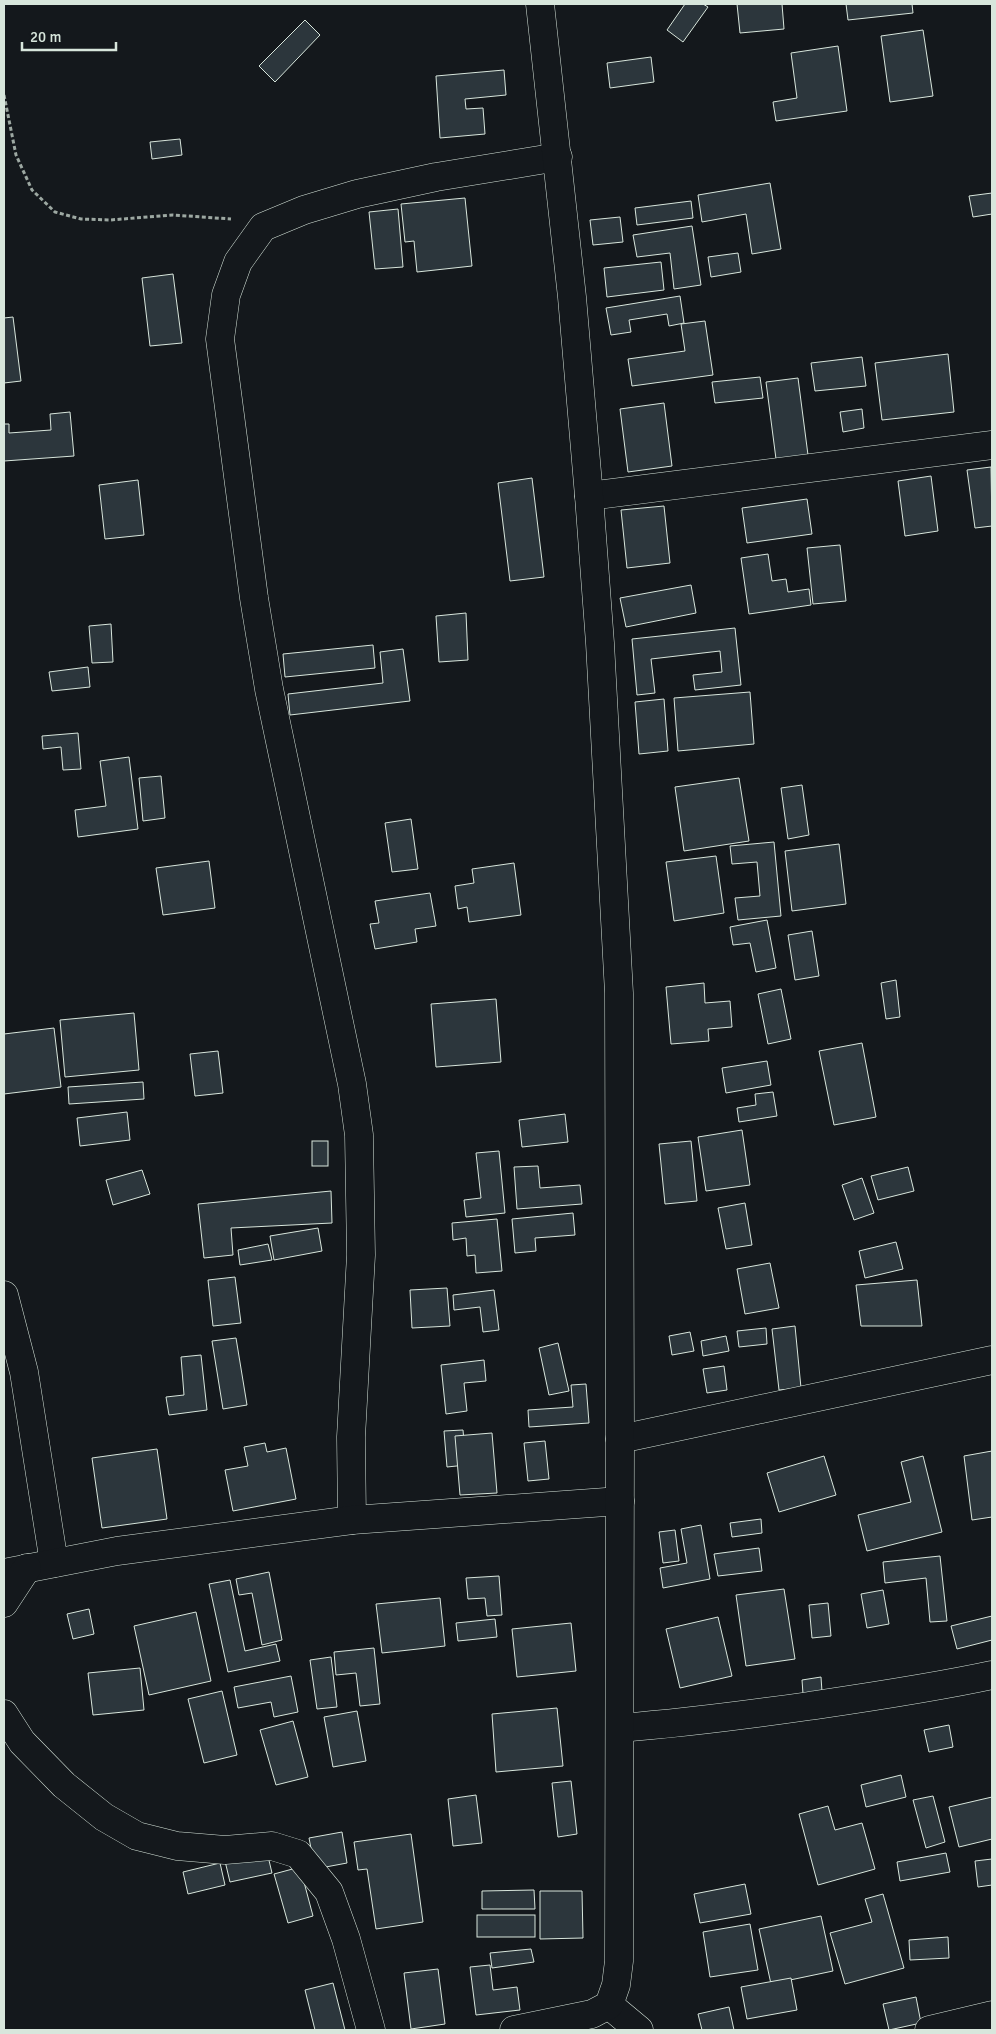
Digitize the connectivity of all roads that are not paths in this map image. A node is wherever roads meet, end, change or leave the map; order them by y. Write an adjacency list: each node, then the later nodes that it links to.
1 (540, 4): 2 (street)
2 (558, 157): 4 (street); 9 (street)
3 (992, 445): 4 (street)
4 (589, 496): 7 (street)
5 (4, 1294): 10 (street)
6 (992, 1360): 7 (street)
7 (620, 1439): 8 (street)
8 (620, 1501): 9 (street); 15 (street)
9 (352, 1520): 10 (street)
10 (54, 1563): 11 (street)
11 (15, 1571): 12 (street)
12 (4, 1603)
13 (992, 1675): 15 (street)
14 (4, 1714): 18 (street)
15 (620, 1728): 16 (street)
16 (609, 2005): 19 (street); 20 (street)
17 (992, 2015): 21 (street)
18 (371, 2030)
19 (514, 2030)
20 (639, 2030)
21 (929, 2030)

